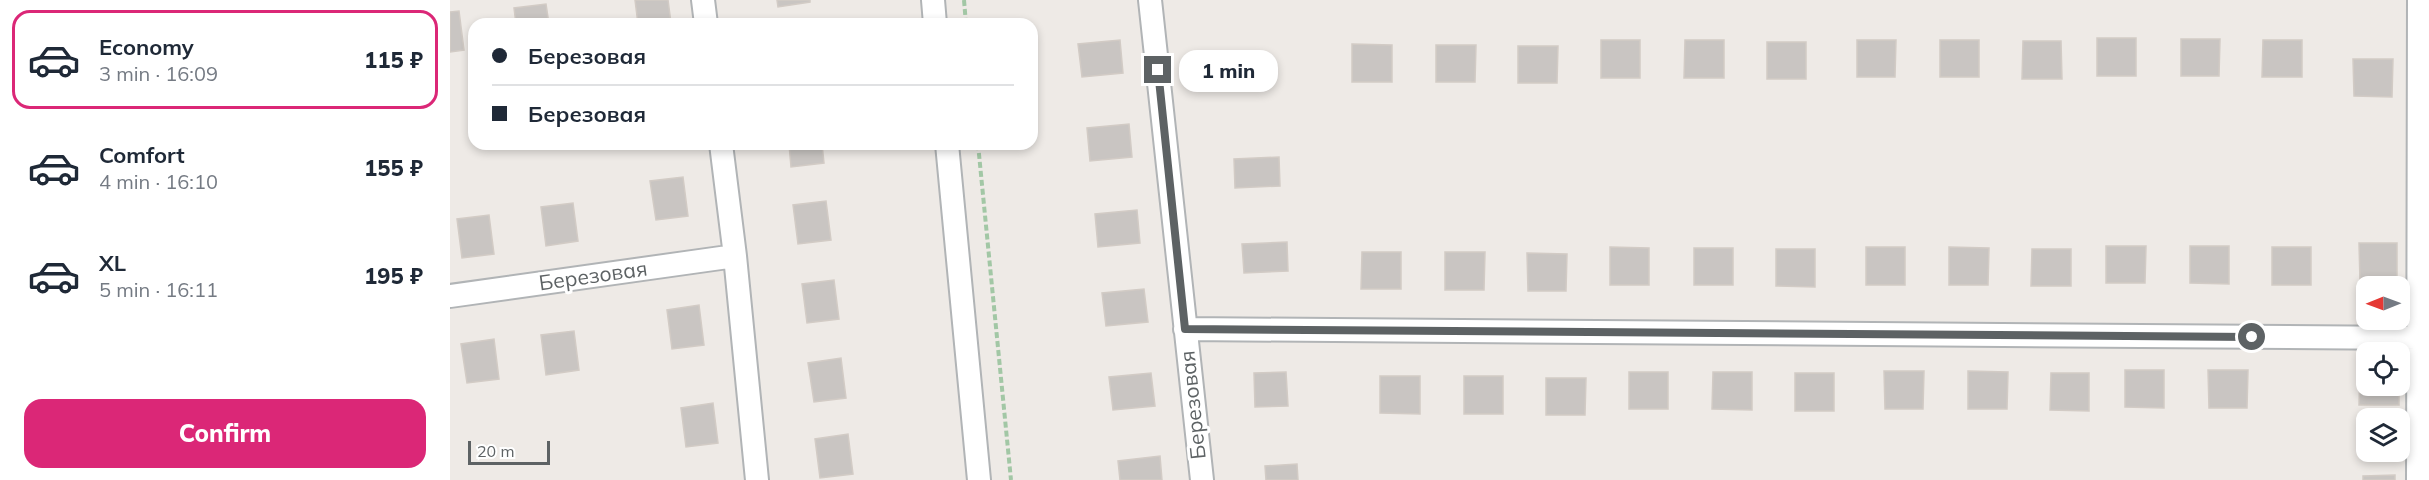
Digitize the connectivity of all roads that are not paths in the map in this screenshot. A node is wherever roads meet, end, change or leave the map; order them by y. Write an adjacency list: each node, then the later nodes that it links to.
1 (703, 0): 5 (street)
2 (933, 0): 6 (street)
3 (1150, 0): 11 (street, Березовая)
4 (2419, 0): 12 (street)
5 (705, 18)
6 (935, 18)
7 (722, 150): 9 (street)
8 (948, 150): 14 (street)
9 (735, 256): 10 (street, Березовая); 13 (street)
10 (450, 296)
11 (1185, 329): 12 (street, Березовая); 15 (street, Березовая)
12 (2418, 338): 16 (street)
13 (757, 480)
14 (979, 480)
15 (1202, 480)
16 (2418, 480)

